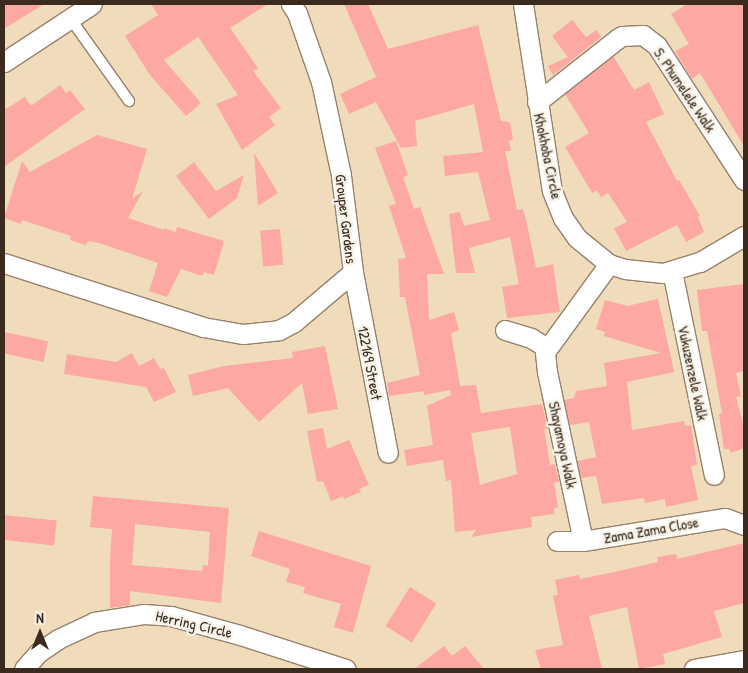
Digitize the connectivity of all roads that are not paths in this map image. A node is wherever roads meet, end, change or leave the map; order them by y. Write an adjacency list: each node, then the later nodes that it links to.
1 (92, 4): 4 (street)
2 (290, 4): 13 (street, Grouper Gardens)
3 (523, 4): 7 (street, Khokhoba Circle)
4 (70, 18): 5 (street); 6 (lane)
5 (4, 62)
6 (129, 101)
7 (537, 102): 8 (street, S. Phumelele Walk); 11 (street, Khokhoba Circle)
8 (744, 180)
9 (744, 236): 12 (street, Khokhoba Circle)
10 (4, 263): 13 (street, Grouper Gardens)
11 (609, 264): 12 (street, Khokhoba Circle); 15 (street)
12 (672, 271): 17 (street, Vukuzenzele Walk)
13 (353, 272): 16 (street, 122169 Street)
14 (505, 330): 15 (street)
15 (547, 348): 20 (street, Shayamoya Walk)
16 (388, 453)
17 (714, 475)
18 (744, 525): 20 (street, Zama Zama Close)
19 (557, 541): 20 (street, Zama Zama Close)
20 (583, 541)
21 (744, 660): 24 (street)
22 (24, 669): 23 (street, Herring Circle)
23 (346, 669)
24 (694, 669)

